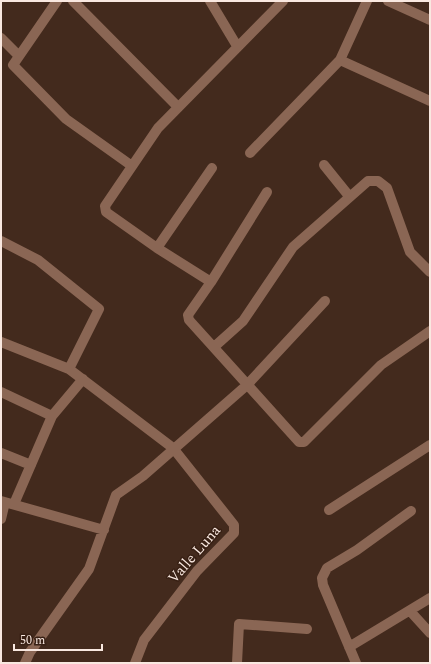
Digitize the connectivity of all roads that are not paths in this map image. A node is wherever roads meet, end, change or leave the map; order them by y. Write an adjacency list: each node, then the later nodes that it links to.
1 (57, 1): 10 (street)
2 (73, 1): 13 (street)
3 (210, 1): 9 (street)
4 (283, 1): 9 (street)
5 (366, 1): 11 (street)
6 (388, 1): 7 (street)
7 (430, 20)
8 (1, 38): 10 (street)
9 (238, 46): 13 (street)
10 (19, 56): 16 (street)
11 (340, 60): 12 (street); 14 (street)
12 (430, 101)
13 (178, 107): 16 (street)
14 (250, 153)
15 (324, 165): 19 (street)
16 (132, 166): 21 (street)
17 (212, 168): 21 (street)
18 (267, 192): 23 (street)
19 (349, 196): 22 (street); 27 (street)
20 (1, 241): 28 (street)
21 (157, 248): 23 (street)
22 (430, 272)
23 (211, 282): 27 (street)
24 (325, 301): 30 (street)
25 (430, 331): 30 (street)
26 (1, 342): 28 (street, Valle Luna)
27 (214, 347): 30 (street)
28 (69, 369): 29 (street, Valle Luna)
29 (83, 379): 32 (street); 34 (street, Valle Luna)
30 (246, 385): 34 (street)
31 (1, 392): 32 (street)
32 (52, 416): 36 (street)
33 (430, 445): 38 (street)
34 (173, 448): 41 (street); 48 (street, Valle Luna)
35 (1, 453): 36 (street)
36 (31, 465): 37 (street)
37 (7, 502): 40 (street); 41 (street)
38 (330, 510)
39 (411, 511): 46 (street)
40 (1, 519)
41 (104, 530): 47 (street)
42 (430, 598): 43 (street)
43 (410, 611): 45 (street); 46 (street)
44 (307, 629): 49 (street)
45 (430, 633)
46 (349, 647): 50 (street)
47 (25, 663)
48 (135, 663)
49 (237, 663)
50 (356, 663)

